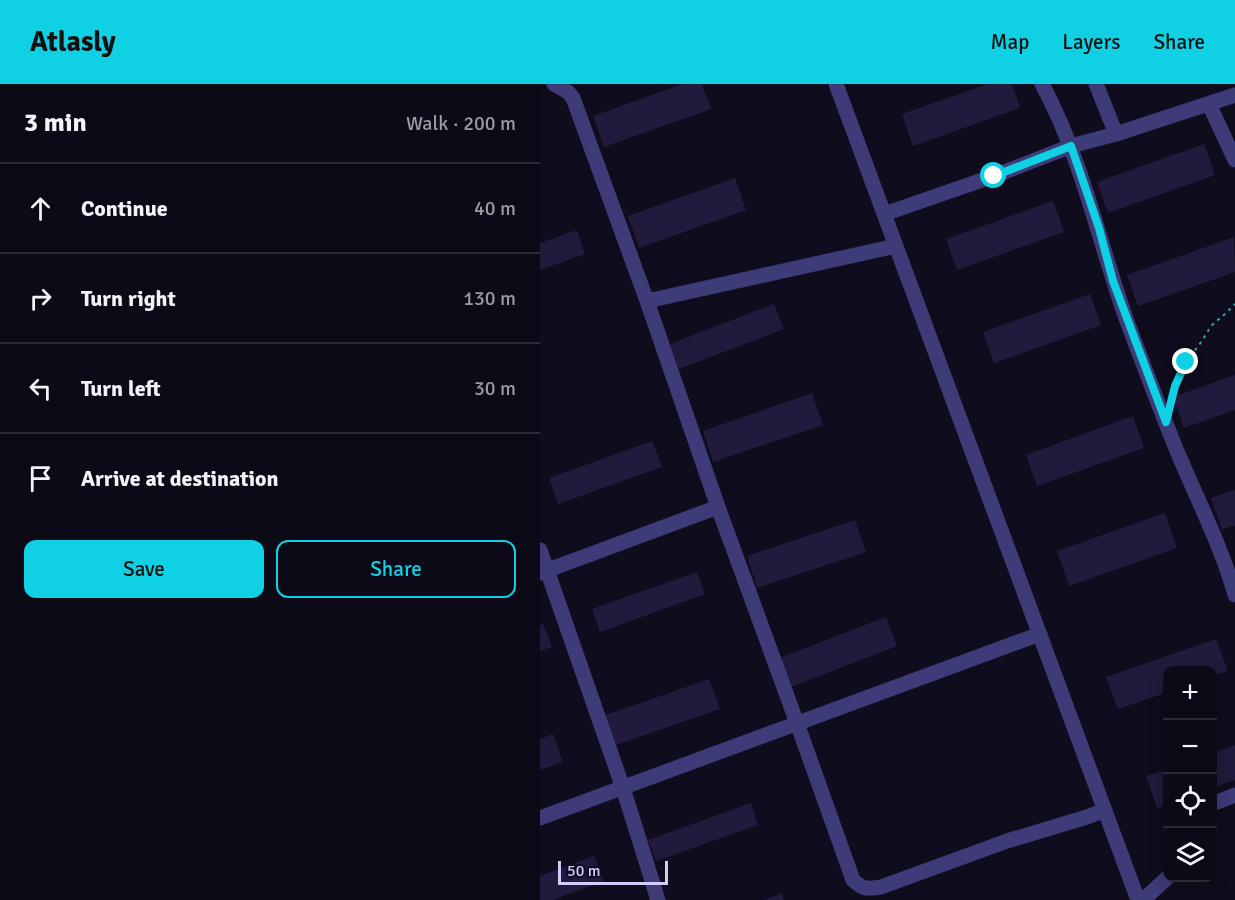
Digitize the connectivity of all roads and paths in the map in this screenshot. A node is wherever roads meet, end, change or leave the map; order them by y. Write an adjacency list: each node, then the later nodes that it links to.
1 (554, 84): 12 (street)
2 (836, 84): 10 (street)
3 (1042, 84): 8 (street)
4 (1096, 84): 7 (street)
5 (1235, 95): 6 (street)
6 (1209, 104): 7 (street); 9 (street)
7 (1116, 134): 8 (street)
8 (1071, 146): 10 (street); 14 (street)
9 (1235, 160)
10 (884, 214): 11 (street)
11 (896, 246): 12 (street); 19 (street)
12 (647, 301): 15 (street)
13 (1235, 304): 14 (path)
14 (1166, 422): 18 (street)
15 (718, 507): 17 (street); 20 (street)
16 (540, 550): 17 (street)
17 (544, 571): 21 (street)
18 (1235, 595)
19 (1040, 634): 20 (street); 24 (street)
20 (797, 723): 21 (street); 24 (street)
21 (623, 788): 25 (street); 27 (street)
22 (1235, 795): 23 (street)
23 (1217, 802)
24 (1105, 810): 28 (street)
25 (540, 818)
26 (1163, 881): 28 (street)
27 (658, 900)
28 (1141, 900)

